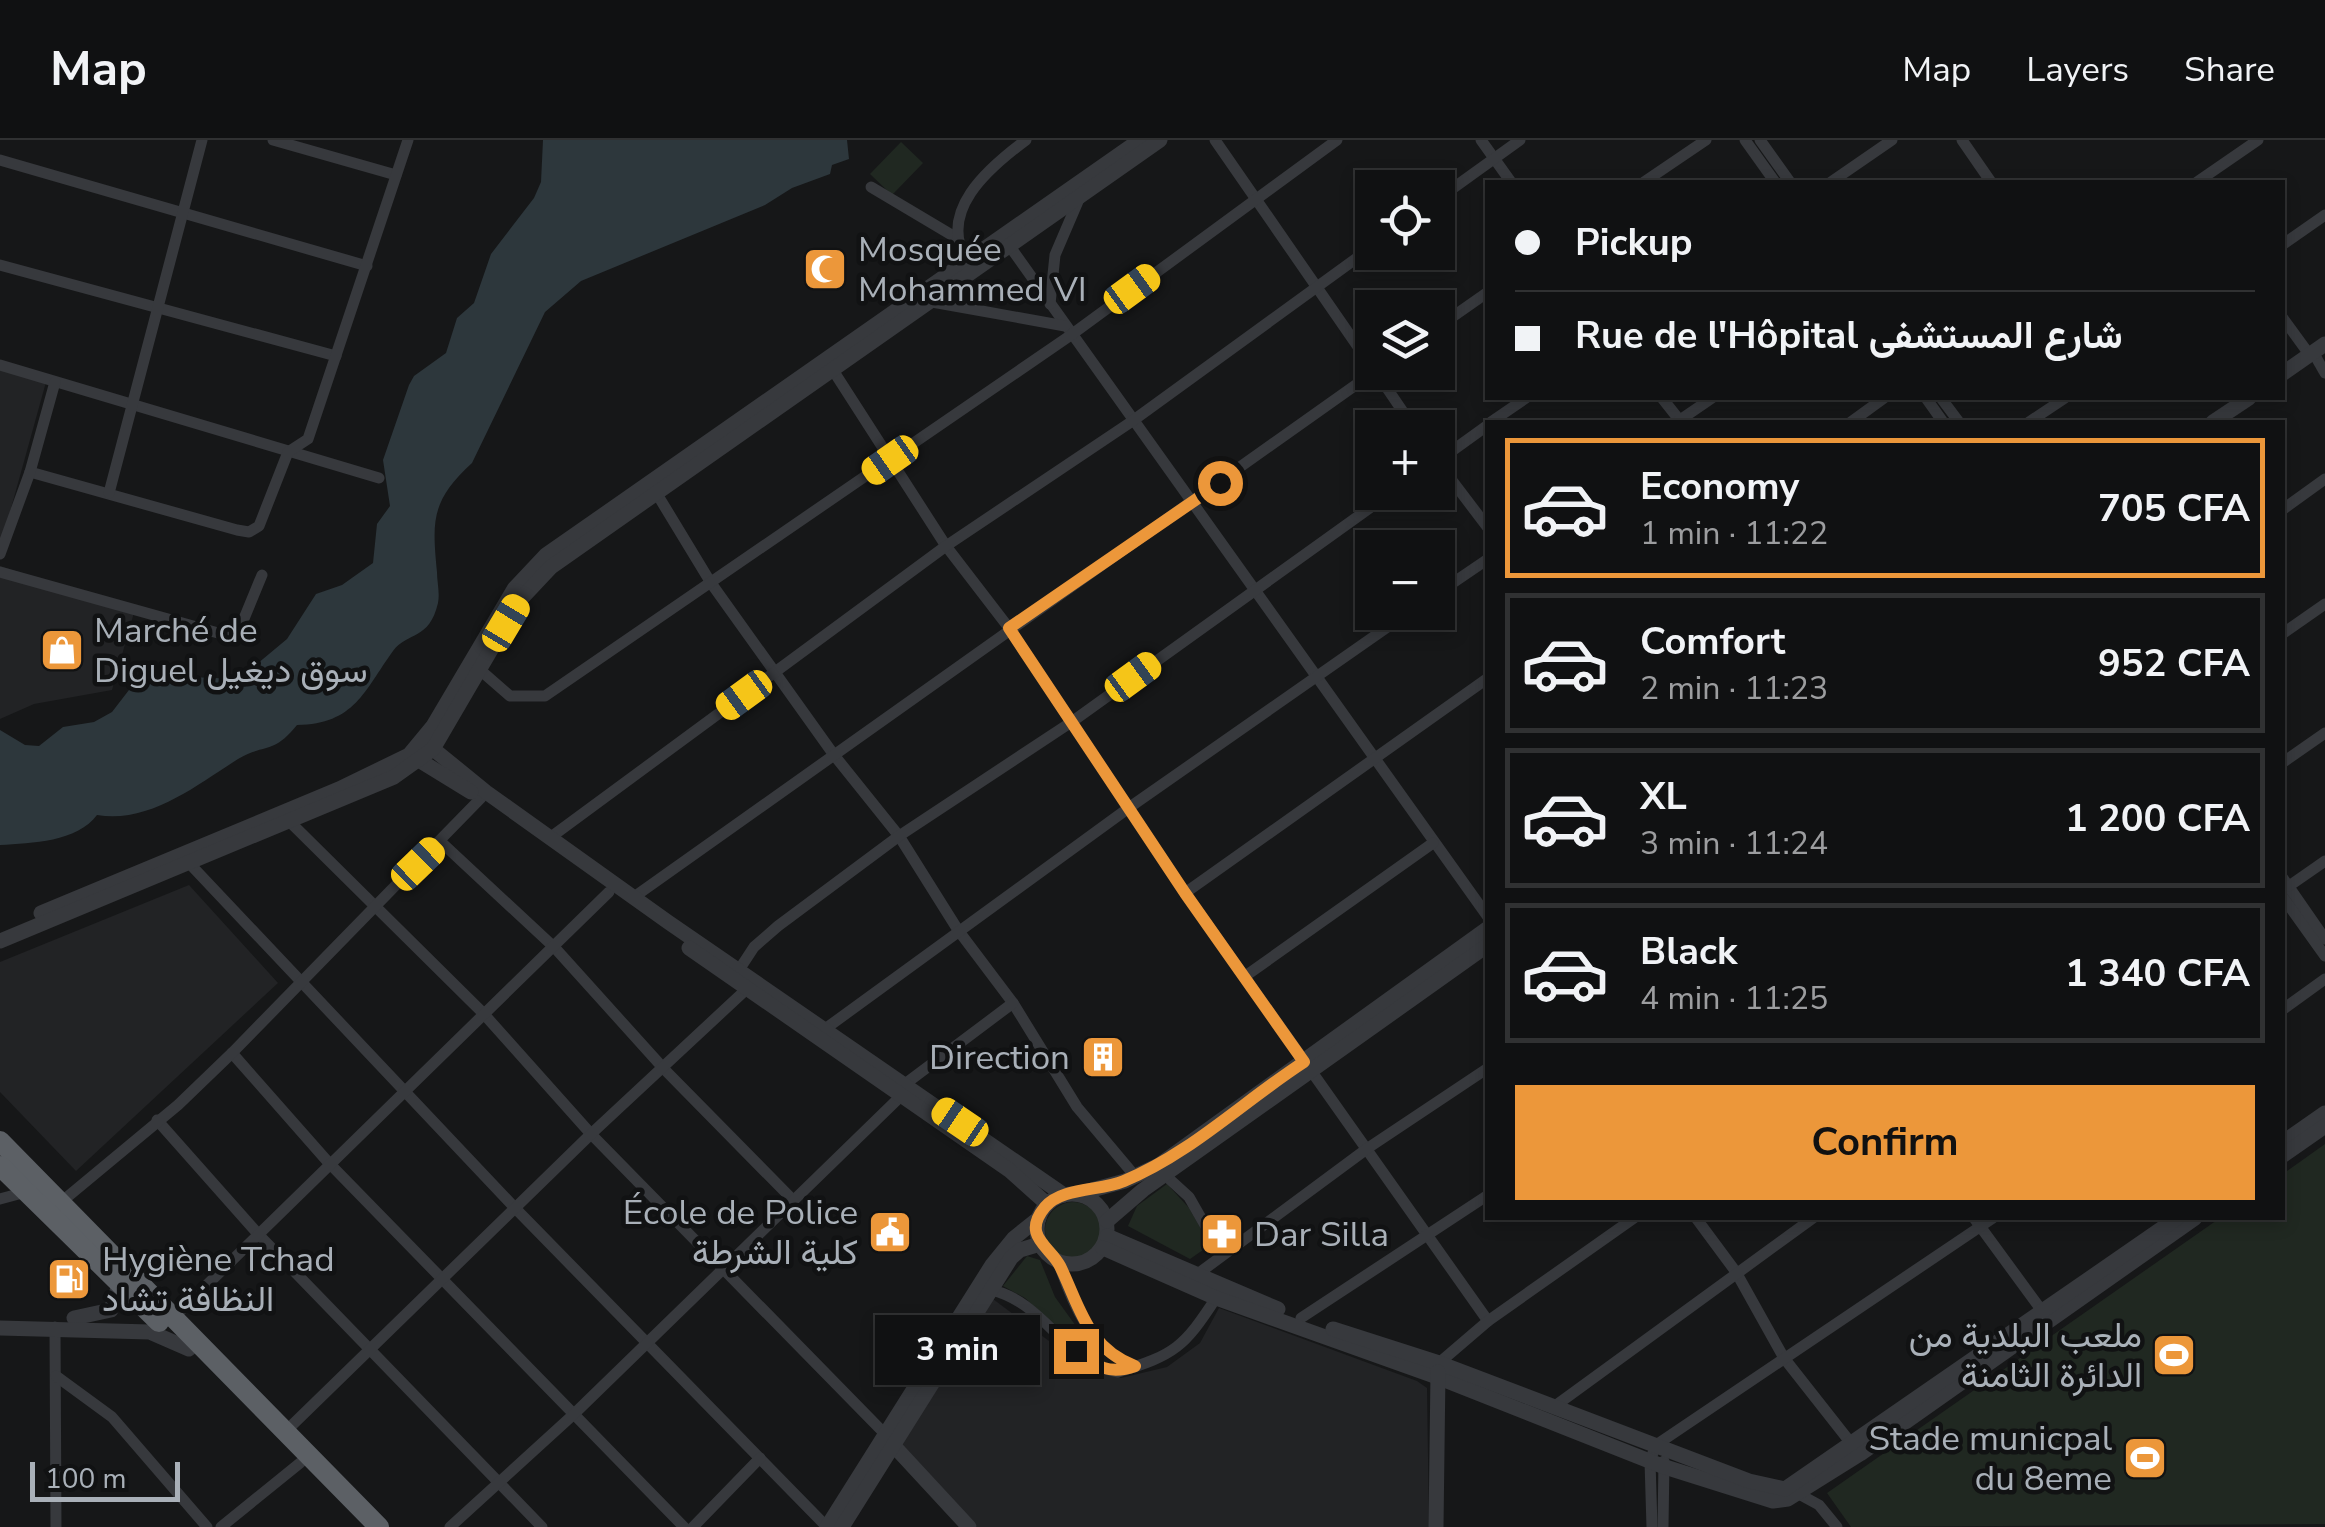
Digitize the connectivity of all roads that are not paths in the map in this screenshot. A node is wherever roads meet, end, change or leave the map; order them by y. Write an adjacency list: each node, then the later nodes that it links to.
1 (202, 140): 31 (street)
2 (272, 140): 19 (street)
3 (408, 140): 19 (street)
4 (1026, 140): 33 (street)
5 (1140, 140): 34 (street)
6 (1160, 140): 29 (street)
7 (1215, 140): 30 (street)
8 (1337, 140): 30 (street)
9 (1481, 140): 17 (street)
10 (1520, 140): 17 (street)
11 (1706, 140): 21 (street)
12 (1745, 140): 22 (street)
13 (1760, 140): 23 (street)
14 (1892, 140): 24 (street)
15 (1962, 140): 25 (street)
16 (2258, 140): 26 (street)
17 (1494, 158): 20 (street); 28 (street)
18 (0, 160): 31 (street)
19 (396, 175): 39 (street)
20 (1510, 180)
21 (1647, 180)
22 (1774, 180)
23 (1789, 180)
24 (1834, 180)
25 (1991, 180)
26 (2200, 180)
27 (872, 187): 33 (street)
28 (1455, 187)
29 (1081, 195): 34 (street); 43 (street)
30 (1254, 198): 40 (street); 47 (street)
31 (183, 212): 39 (street); 44 (street)
32 (2325, 215): 35 (street)
33 (956, 237): 37 (street)
34 (1006, 241): 37 (street); 42 (street); 43 (street)
35 (2285, 243)
36 (1355, 260): 40 (street)
37 (967, 261): 52 (street)
38 (0, 265): 44 (street)
39 (366, 266): 50 (street)
40 (1315, 289): 49 (street); 71 (street)
41 (1485, 294): 45 (street)
42 (932, 302): 47 (street); 52 (street)
43 (1050, 304): 47 (street)
44 (156, 307): 50 (street); 64 (street)
45 (1455, 316)
46 (2285, 320): 51 (street)
47 (1068, 330): 71 (street); 75 (street)
48 (2325, 344): 51 (street)
49 (1355, 345)
50 (336, 356): 74 (street)
51 (2319, 360): 54 (street); 55 (street)
52 (829, 364): 75 (street); 81 (street); 104 (street)
53 (0, 365): 56 (street)
54 (2285, 373)
55 (2285, 381)
56 (55, 382): 64 (street); 76 (street)
57 (1355, 385): 82 (street)
58 (1523, 400): 65 (street)
59 (1709, 400): 66 (street)
60 (1881, 400): 67 (street)
61 (2062, 400): 68 (street)
62 (2246, 400): 69 (street)
63 (2259, 400): 70 (street)
64 (131, 401): 74 (street); 80 (street)
65 (1495, 420)
66 (1682, 420)
67 (1853, 420)
68 (2032, 420)
69 (2217, 420)
70 (2230, 420)
71 (1132, 422): 82 (street); 86 (street)
72 (1485, 427): 73 (street)
73 (1455, 449)
74 (288, 452): 77 (street); 80 (street)
75 (890, 460): 86 (street); 92 (street)
76 (30, 472): 80 (street); 87 (street)
77 (379, 478)
78 (2325, 479): 83 (street)
79 (1455, 484): 85 (street)
80 (109, 493)
81 (657, 494): 92 (street); 98 (street)
82 (1191, 504): 93 (street); 95 (street)
83 (2285, 508)
84 (1367, 510): 93 (street)
85 (1485, 524)
86 (946, 546): 95 (street); 99 (street)
87 (0, 554)
88 (1485, 561): 91 (street)
89 (0, 572): 90 (street)
90 (262, 575)
91 (1455, 581)
92 (711, 584): 98 (street); 99 (street)
93 (1254, 590): 100 (street); 102 (street)
94 (2325, 604): 97 (street)
95 (1009, 628): 102 (street); 105 (street)
96 (1383, 630): 100 (street)
97 (2285, 632)
98 (479, 669): 104 (street)
99 (776, 672): 105 (street); 111 (street)
100 (1318, 675): 106 (street); 109 (street)
101 (1485, 680): 106 (street)
102 (1073, 720): 109 (street); 112 (street)
103 (2325, 733): 107 (street)
104 (422, 751): 108 (street); 110 (street); 111 (street); 115 (street)
105 (834, 755): 112 (street); 121 (street)
106 (1373, 758): 114 (street); 120 (street)
107 (2285, 761)
108 (481, 798): 113 (street); 119 (street)
109 (1130, 807): 120 (street); 125 (street)
110 (289, 821): 115 (street); 122 (street)
111 (551, 836): 121 (street)
112 (899, 836): 125 (street); 132 (street)
113 (441, 842): 122 (street); 130 (street)
114 (1434, 843): 123 (street); 133 (street)
115 (211, 847): 117 (street); 124 (street)
116 (2325, 862): 118 (street)
117 (189, 863): 128 (street); 135 (street)
118 (2285, 886): 127 (street); 131 (street)
119 (610, 892): 130 (street); 132 (street)
120 (1185, 893): 133 (street)
121 (634, 897): 132 (street)
122 (373, 908): 135 (street); 139 (street)
123 (1485, 914)
124 (0, 930)
125 (958, 930): 137 (street); 140 (street)
126 (1485, 930): 142 (street)
127 (2325, 939)
128 (0, 941)
129 (1485, 947): 142 (street)
130 (554, 948): 139 (street); 143 (street)
131 (2325, 956)
132 (736, 974): 136 (street)
133 (1244, 977): 142 (street)
134 (2325, 978): 138 (street)
135 (300, 981): 141 (street); 145 (street)
136 (751, 986): 140 (street); 143 (street); 146 (street)
137 (1013, 1003): 146 (street); 157 (street)
138 (2285, 1008)
139 (483, 1012): 145 (street); 150 (street)
140 (825, 1030): 146 (street)
141 (232, 1053): 148 (street); 155 (street)
142 (1308, 1067): 153 (street); 157 (street); 158 (street)
143 (665, 1070): 150 (street); 163 (street)
144 (1485, 1070): 153 (street)
145 (405, 1088): 155 (street); 165 (street)
146 (903, 1090): 160 (street); 163 (street); 166 (street)
147 (2325, 1113): 152 (street)
148 (157, 1120): 164 (street); 173 (street)
149 (2325, 1126): 154 (street)
150 (591, 1134): 165 (street); 179 (street)
151 (0, 1141): 164 (highway)
152 (2285, 1141)
153 (1368, 1148): 175 (street); 177 (street)
154 (2285, 1154)
155 (328, 1162): 173 (street); 182 (street)
156 (0, 1166): 159 (highway)
157 (1135, 1176): 160 (street)
158 (1166, 1176): 174 (street); 177 (street)
159 (26, 1192): 162 (street); 183 (highway)
160 (1071, 1195): 166 (street); 174 (street)
161 (1485, 1197): 175 (street)
162 (0, 1199)
163 (794, 1200): 179 (street)
164 (60, 1203): 187 (highway)
165 (515, 1208): 182 (street); 193 (street)
166 (1043, 1211): 176 (street); 203 (street)
167 (1631, 1220): 190 (street)
168 (1697, 1220): 180 (street)
169 (1810, 1220): 180 (street)
170 (2173, 1220): 186 (street)
171 (2193, 1220): 186 (street)
172 (1977, 1222): 186 (street); 196 (street)
173 (259, 1235): 187 (street); 195 (street)
174 (1106, 1235): 178 (street); 181 (street); 185 (street)
175 (1430, 1237): 188 (street); 190 (street)
176 (1040, 1244): 178 (street); 184 (street)
177 (1222, 1255): 181 (street)
178 (1058, 1261): 197 (street)
179 (724, 1266): 193 (street); 203 (street)
180 (1736, 1272): 196 (street); 200 (street)
181 (1195, 1276): 188 (street)
182 (446, 1279): 195 (street); 201 (street)
183 (119, 1285): 189 (street); 194 (highway)
184 (991, 1290): 197 (street); 203 (street)
185 (1216, 1298): 197 (street); 198 (street)
186 (2046, 1316): 204 (street)
187 (173, 1318): 202 (highway)
188 (1302, 1318): 198 (street)
189 (0, 1320)
190 (1488, 1321): 198 (street)
191 (0, 1328): 192 (street)
192 (55, 1328): 194 (street); 199 (street)
193 (646, 1341): 201 (street); 206 (street)
194 (188, 1349): 207 (highway)
195 (370, 1351): 202 (street); 208 (street)
196 (1784, 1358): 204 (street); 205 (street)
197 (1135, 1366)
198 (1438, 1370): 200 (street); 205 (street); 222 (street)
199 (56, 1376): 210 (street); 211 (street)
200 (1555, 1406): 205 (street)
201 (574, 1414): 208 (street); 217 (street)
202 (285, 1432): 214 (highway)
203 (890, 1440): 219 (street); 220 (street); 221 (street)
204 (1856, 1450): 205 (street); 209 (street)
205 (1660, 1453): 209 (street); 223 (street); 224 (street)
206 (760, 1458): 218 (street); 219 (street)
207 (300, 1463): 212 (street); 213 (highway)
208 (499, 1482): 215 (street); 216 (street)
209 (1797, 1493): 225 (street)
210 (56, 1527)
211 (207, 1527)
212 (221, 1527)
213 (363, 1527)
214 (380, 1527)
215 (450, 1527)
216 (542, 1527)
217 (684, 1527)
218 (693, 1527)
219 (827, 1527)
220 (842, 1527)
221 (969, 1527)
222 (1436, 1527)
223 (1652, 1527)
224 (1663, 1527)
225 (1837, 1527)

